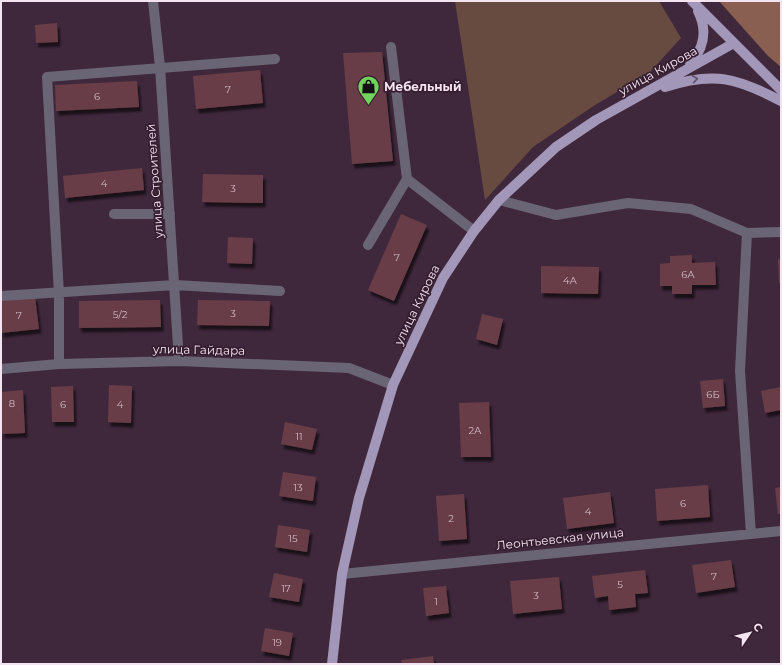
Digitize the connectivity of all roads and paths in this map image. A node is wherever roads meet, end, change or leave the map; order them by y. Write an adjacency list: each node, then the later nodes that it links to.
1 (153, 1): 6 (street, улица Строителей)
2 (694, 2): 3 (main road); 7 (main road)
3 (734, 43): 7 (main road, улица Кирова); 8 (main road)
4 (390, 47): 11 (street)
5 (275, 59): 6 (street)
6 (160, 67): 14 (street, улица Строителей); 21 (street)
7 (685, 71): 9 (main road, улица Кирова)
8 (781, 90)
9 (644, 94): 10 (main road, one-way to 10); 12 (main road, улица Кирова)
10 (781, 101)
11 (407, 179): 15 (street); 18 (street)
12 (499, 200): 15 (main road, улица Кирова); 17 (street)
13 (114, 214): 14 (street)
14 (170, 214): 19 (street, улица Строителей)
15 (474, 231): 26 (main road, улица Кирова)
16 (781, 232): 17 (street)
17 (747, 233): 28 (street)
18 (368, 245)
19 (174, 286): 20 (street); 21 (street); 23 (street, улица Строителей)
20 (280, 291)
21 (59, 294): 22 (street); 24 (street)
22 (1, 296)
23 (178, 361): 24 (street, улица Гайдара); 26 (street, улица Гайдара)
24 (59, 364): 25 (street, улица Гайдара)
25 (1, 369)
26 (393, 385): 29 (main road, улица Кирова)
27 (781, 531): 28 (street, Леонтьевская улица)
28 (751, 534): 29 (street, Леонтьевская улица)
29 (342, 574): 30 (main road, улица Кирова)
30 (332, 664)

